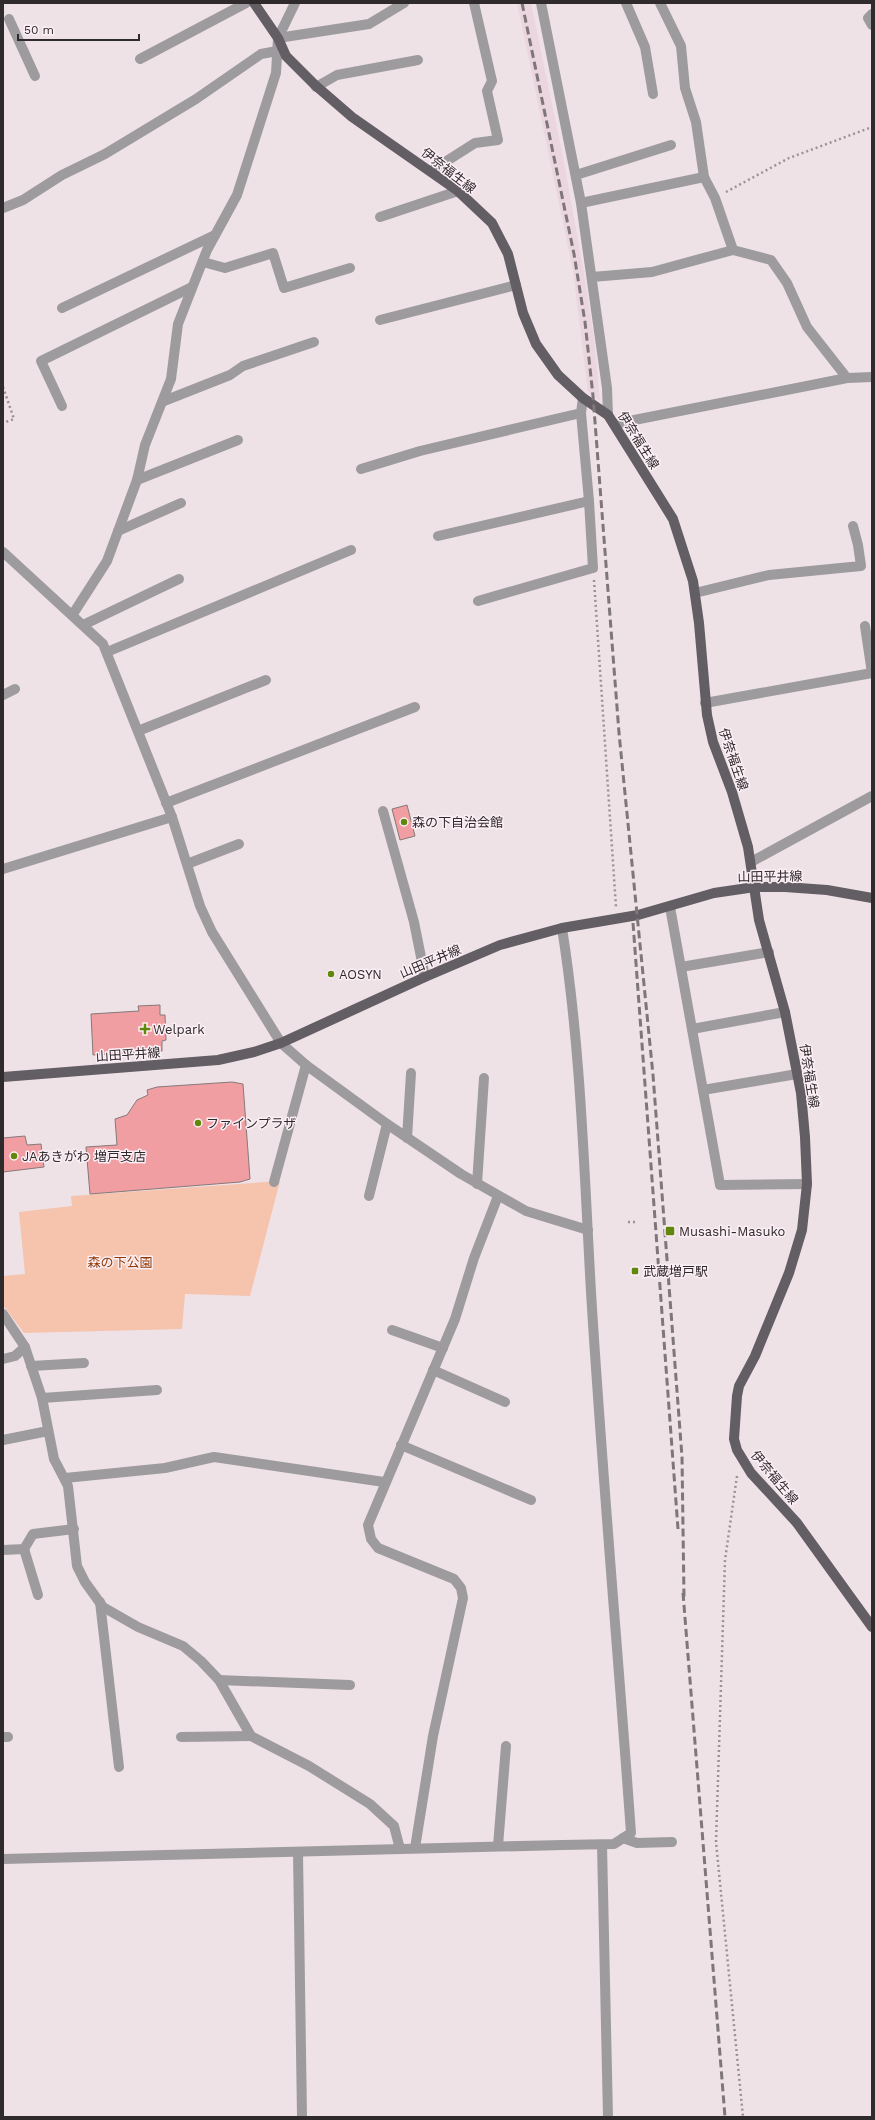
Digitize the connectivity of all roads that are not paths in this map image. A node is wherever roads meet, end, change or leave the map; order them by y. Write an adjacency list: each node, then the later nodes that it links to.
1 (246, 3): 14 (street)
2 (254, 3): 12 (main road, 伊奈福生線)
3 (295, 3): 12 (street)
4 (404, 3): 12 (street)
5 (474, 3): 20 (street)
6 (541, 3): 21 (street)
7 (626, 3): 18 (street)
8 (660, 3): 22 (street)
9 (872, 14): 11 (street)
10 (10, 19): 16 (street)
11 (872, 25)
12 (278, 38): 13 (street); 17 (main road, 伊奈福生線)
13 (277, 52): 25 (street); 27 (street)
14 (140, 59)
15 (418, 60): 17 (street)
16 (35, 76)
17 (316, 87): 20 (main road, 伊奈福生線)
18 (653, 94)
19 (671, 144): 21 (street)
20 (431, 171): 23 (main road, 伊奈福生線)
21 (576, 175): 24 (street)
22 (704, 178): 24 (street); 28 (street)
23 (458, 191): 26 (street); 32 (main road, 伊奈福生線)
24 (581, 203): 31 (street)
25 (3, 208)
26 (380, 216)
27 (215, 235): 29 (street); 34 (street)
28 (733, 250): 31 (street); 38 (street)
29 (203, 262): 30 (street); 33 (street)
30 (350, 268)
31 (592, 277): 43 (street)
32 (516, 285): 35 (street); 39 (main road, 伊奈福生線)
33 (192, 287): 40 (street); 41 (street)
34 (62, 308)
35 (380, 320)
36 (314, 342): 40 (street)
37 (872, 377): 38 (street)
38 (847, 378): 44 (street)
39 (583, 398): 42 (street); 43 (main road, 伊奈福生線)
40 (164, 401): 47 (street)
41 (62, 406)
42 (581, 413): 46 (street); 48 (street)
43 (608, 415): 44 (main road, 伊奈福生線)
44 (614, 424): 56 (main road, 伊奈福生線)
45 (238, 440): 47 (street)
46 (361, 469)
47 (137, 480): 51 (street)
48 (589, 501): 52 (street); 57 (street)
49 (181, 503): 51 (street)
50 (853, 526): 56 (street)
51 (118, 531): 58 (street)
52 (438, 536)
53 (351, 550): 61 (street)
54 (3, 552): 58 (street)
55 (179, 579): 59 (street)
56 (695, 593): 66 (main road, 伊奈福生線)
57 (478, 600)
58 (73, 614): 59 (street)
59 (83, 625): 61 (street)
60 (865, 626): 62 (street)
61 (107, 652): 68 (street)
62 (872, 673): 66 (street)
63 (266, 680): 68 (street)
64 (15, 689): 65 (street)
65 (3, 695)
66 (705, 703): 74 (main road, 伊奈福生線)
67 (416, 707): 70 (street)
68 (138, 731): 70 (street)
69 (872, 796): 74 (street)
70 (166, 803): 72 (street)
71 (383, 811): 83 (street)
72 (172, 817): 75 (street); 76 (street)
73 (239, 844): 75 (street)
74 (751, 862): 77 (main road, 伊奈福生線)
75 (187, 864): 86 (street)
76 (3, 869)
77 (755, 887): 78 (main road, 山田平井線); 79 (main road, 山田平井線); 81 (main road, 伊奈福生線)
78 (872, 898)
79 (670, 907): 80 (main road, 山田平井線); 82 (street)
80 (562, 928): 83 (main road, 山田平井線); 100 (street)
81 (769, 952): 82 (street); 84 (main road, 伊奈福生線)
82 (681, 968): 85 (street)
83 (425, 977): 86 (main road, 山田平井線)
84 (786, 1012): 85 (street); 89 (main road, 伊奈福生線)
85 (692, 1029): 92 (street)
86 (281, 1043): 87 (street); 90 (main road, 山田平井線)
87 (306, 1064): 93 (street); 95 (street)
88 (411, 1073): 94 (street)
89 (797, 1074): 92 (street); 97 (main road, 伊奈福生線)
90 (3, 1077)
91 (484, 1078): 96 (street)
92 (703, 1090): 97 (street)
93 (387, 1124): 94 (street); 98 (street)
94 (407, 1138): 96 (street)
95 (274, 1182)
96 (477, 1184): 99 (street)
97 (807, 1184): 123 (main road, 伊奈福生線)
98 (369, 1196)
99 (498, 1196): 100 (street); 104 (street)
100 (588, 1230): 130 (street)
101 (3, 1314): 103 (street)
102 (392, 1330): 104 (street)
103 (25, 1347): 105 (street); 107 (street)
104 (442, 1348): 108 (street)
105 (3, 1359)
106 (84, 1363): 107 (street)
107 (31, 1366): 110 (street)
108 (433, 1370): 111 (street); 114 (street)
109 (158, 1390): 110 (street)
110 (42, 1398): 112 (street)
111 (505, 1402)
112 (48, 1431): 113 (street); 115 (street)
113 (3, 1440)
114 (400, 1445): 116 (street); 117 (street)
115 (64, 1478): 116 (street); 118 (street)
116 (384, 1482): 134 (street)
117 (531, 1500)
118 (74, 1529): 119 (street); 122 (street)
119 (24, 1549): 120 (street); 121 (street)
120 (3, 1550)
121 (38, 1595)
122 (100, 1602): 124 (street); 129 (street)
123 (872, 1627)
124 (219, 1680): 125 (street); 126 (street)
125 (350, 1685)
126 (251, 1736): 127 (street); 135 (street)
127 (181, 1737)
128 (506, 1746): 132 (street)
129 (119, 1767)
130 (623, 1838): 131 (street); 133 (street)
131 (672, 1842)
132 (498, 1846): 133 (street); 134 (street)
133 (602, 1846): 139 (street)
134 (415, 1848): 135 (street)
135 (400, 1849): 136 (street)
136 (298, 1852): 137 (street); 138 (street)
137 (3, 1859)
138 (302, 2117)
139 (608, 2117)

